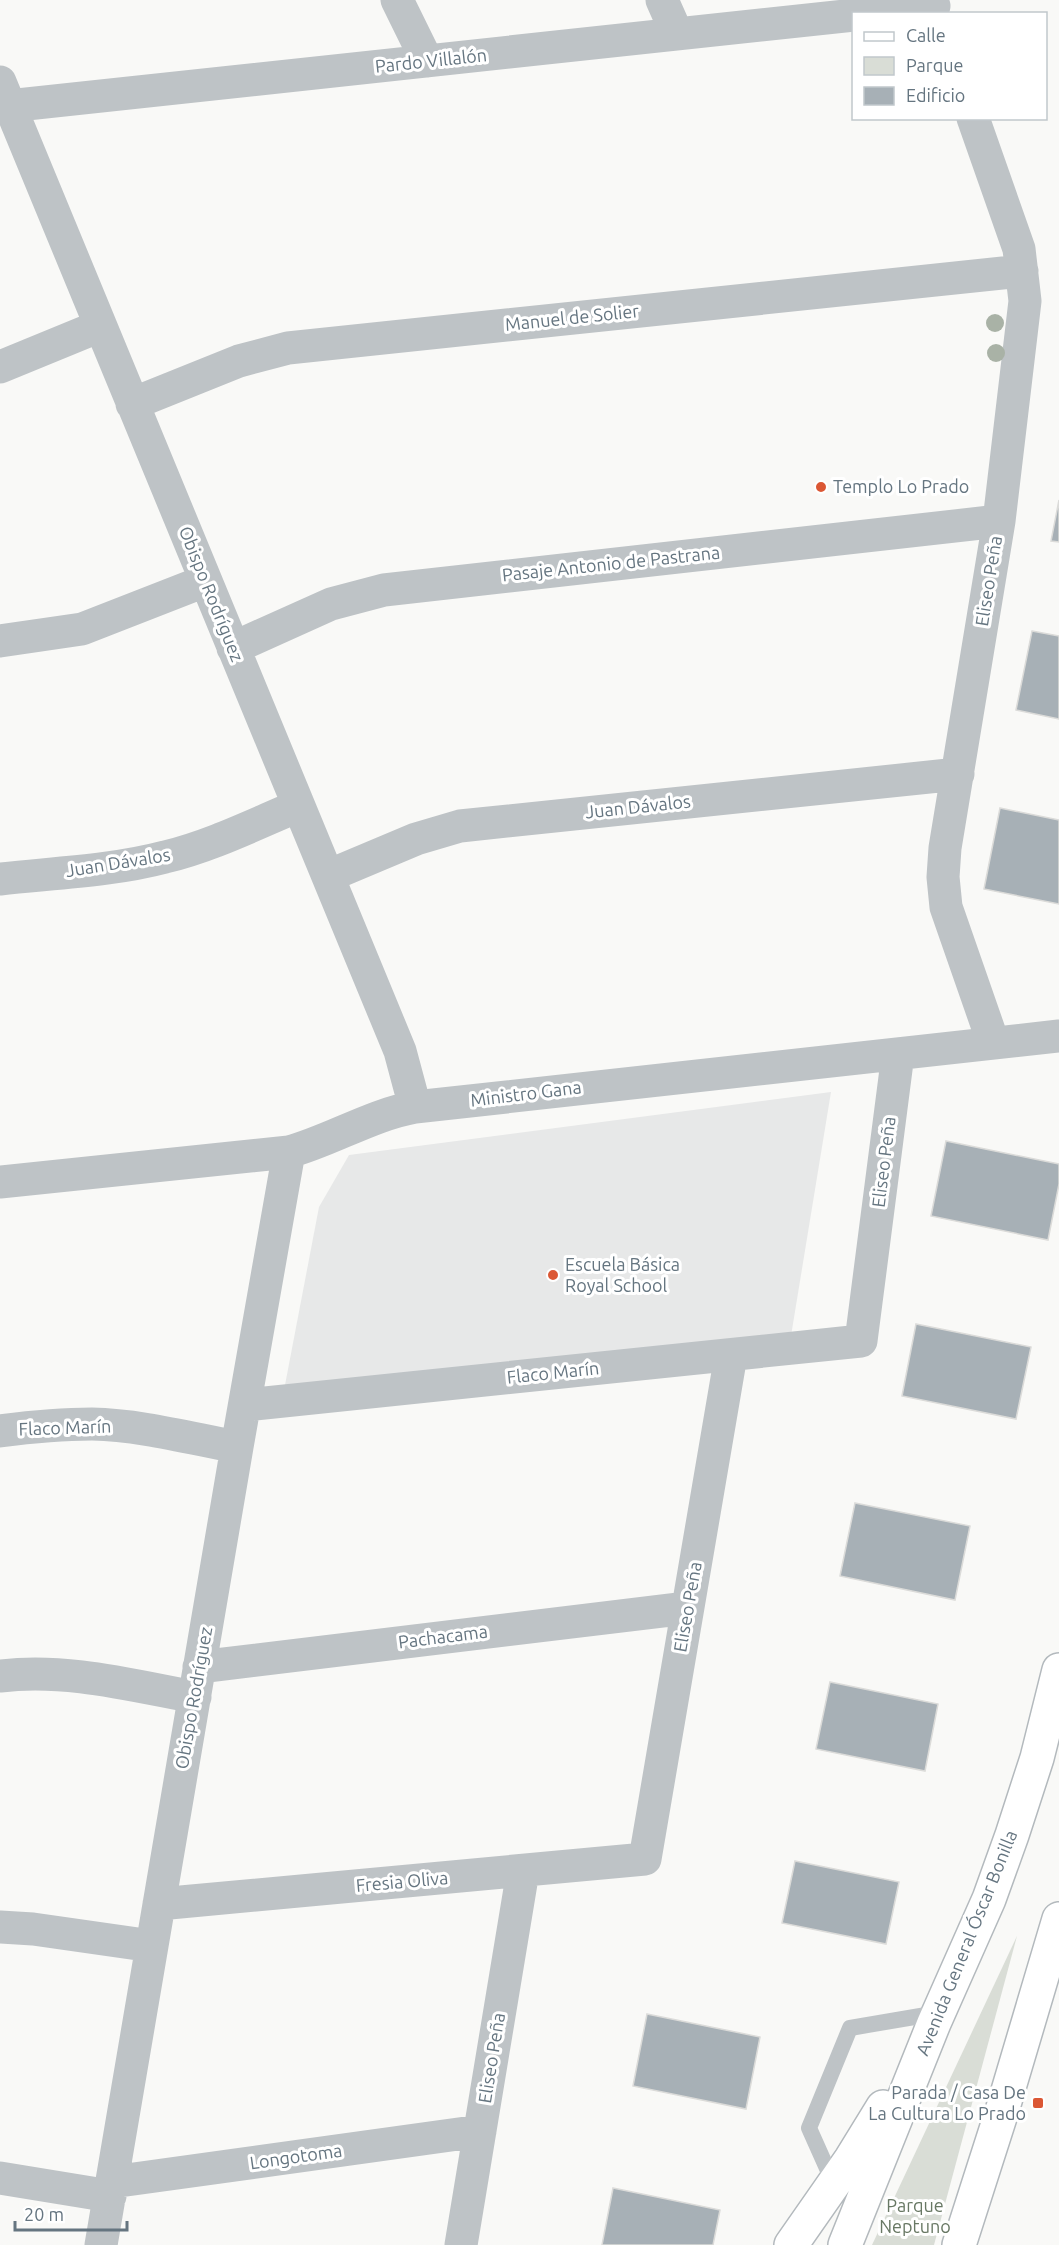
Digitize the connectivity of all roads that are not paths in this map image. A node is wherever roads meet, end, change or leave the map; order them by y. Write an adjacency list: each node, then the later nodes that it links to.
1 (397, 0): 7 (street)
2 (662, 0): 6 (street)
3 (933, 7): 4 (street)
4 (885, 12)
5 (852, 15): 6 (street, Pardo Villalón)
6 (677, 34): 7 (street, Pardo Villalón)
7 (427, 61): 8 (street, Pardo Villalón)
8 (4, 94): 11 (street, Obispo Rodríguez)
9 (974, 120): 10 (street, Eliseo Peña)
10 (1022, 272): 13 (street, Manuel de Solier); 14 (street, Eliseo Peña)
11 (100, 326): 12 (street); 13 (street, Obispo Rodríguez)
12 (0, 367)
13 (132, 405): 15 (street, Obispo Rodríguez)
14 (999, 521): 17 (street, Pasaje Antonio de Pastrana); 18 (street, Eliseo Peña)
15 (206, 581): 16 (street); 17 (street, Obispo Rodríguez)
16 (0, 641)
17 (233, 648): 19 (street, Obispo Rodríguez)
18 (958, 774): 20 (street, Juan Dávalos); 23 (street, Eliseo Peña)
19 (298, 806): 20 (street, Obispo Rodríguez); 21 (street, Juan Dávalos)
20 (328, 876): 25 (street, Obispo Rodríguez)
21 (0, 879)
22 (1059, 1036): 23 (street, Ministro Gana)
23 (993, 1042): 24 (street, Ministro Gana)
24 (898, 1054): 25 (street, Ministro Gana); 28 (street, Eliseo Peña)
25 (415, 1107): 26 (street, Ministro Gana)
26 (290, 1152): 27 (street, Ministro Gana); 30 (street, Obispo Rodríguez)
27 (0, 1182)
28 (861, 1341): 29 (street, Flaco Marín)
29 (731, 1355): 30 (street, Flaco Marín); 33 (street, Eliseo Peña)
30 (245, 1405): 32 (street, Obispo Rodríguez)
31 (0, 1431): 32 (street, Flaco Marín)
32 (237, 1447): 36 (street, Obispo Rodríguez)
33 (687, 1608): 36 (street, Pachacama); 37 (street, Eliseo Peña)
34 (1059, 1670): 43 (main road, Avenida General Óscar Bonilla)
35 (0, 1676): 36 (street, Pachacama)
36 (197, 1682): 39 (street, Obispo Rodríguez)
37 (645, 1859): 38 (street, Fresia Oliva)
38 (523, 1871): 39 (street, Fresia Oliva); 44 (street, Eliseo Peña)
39 (159, 1904): 42 (street, Obispo Rodríguez)
40 (1059, 1919): 52 (main road)
41 (0, 1927): 42 (street)
42 (152, 1946): 47 (street, Obispo Rodríguez)
43 (936, 2018): 46 (main road); 46 (lane); 51 (main road, Avenida General Óscar Bonilla)
44 (480, 2131): 47 (street, Longotoma); 49 (street, Eliseo Peña)
45 (0, 2178): 47 (street, Longotoma)
46 (834, 2184): 50 (main road)
47 (111, 2189): 48 (street, Obispo Rodríguez)
48 (101, 2245)
49 (461, 2245)
50 (791, 2245)
51 (845, 2245)
52 (959, 2245)

